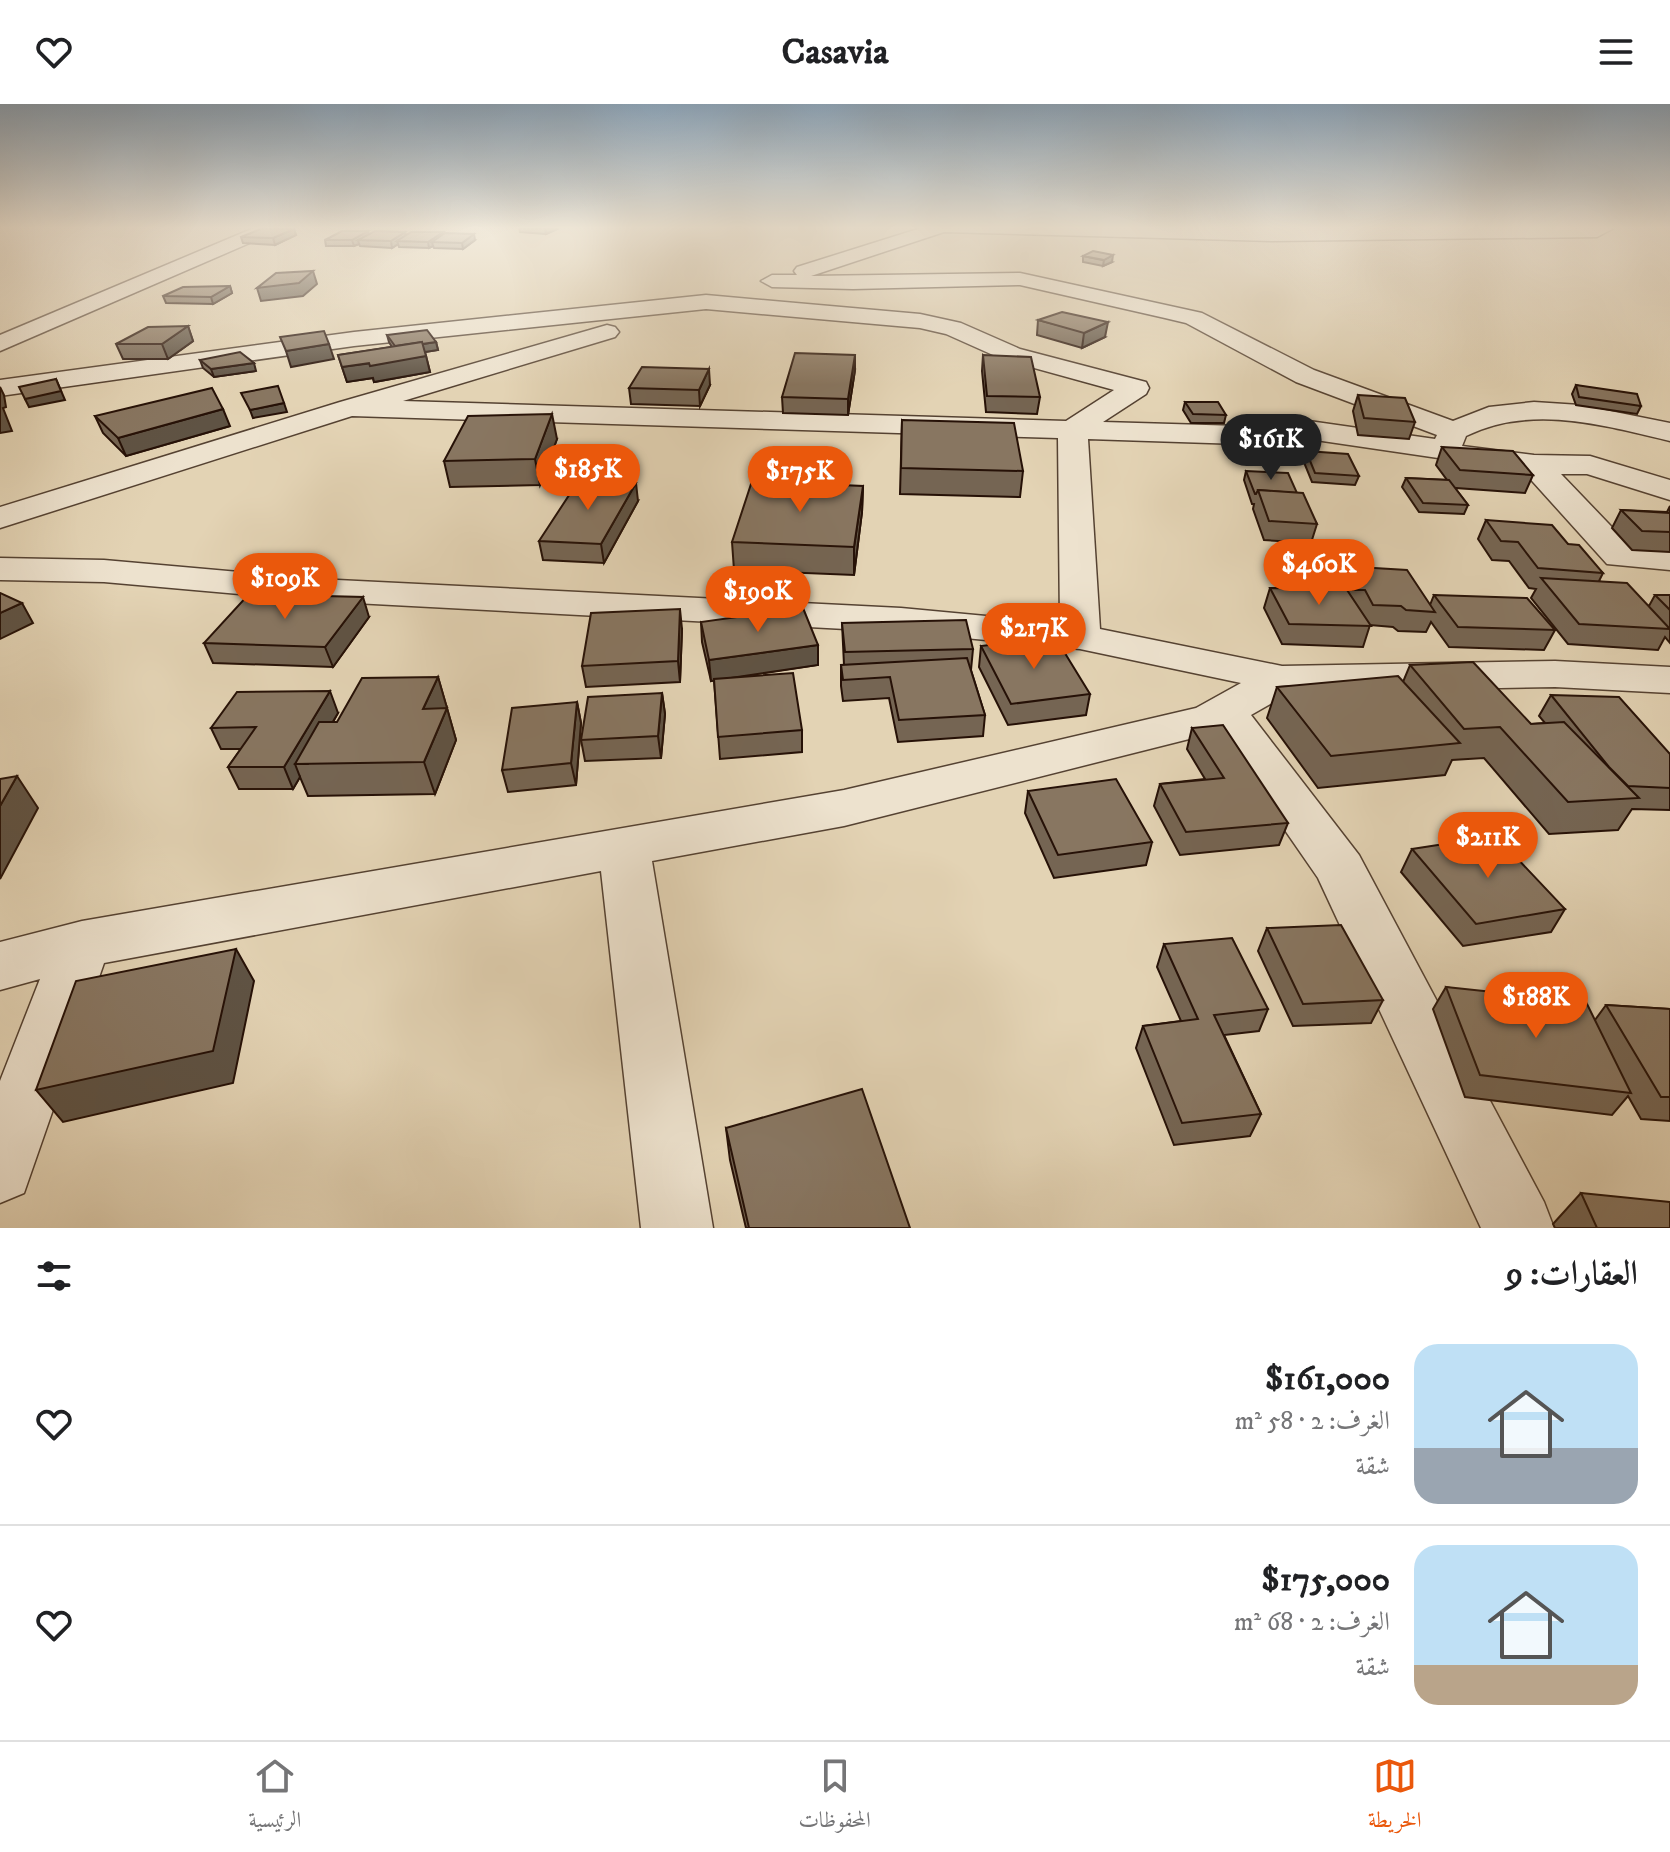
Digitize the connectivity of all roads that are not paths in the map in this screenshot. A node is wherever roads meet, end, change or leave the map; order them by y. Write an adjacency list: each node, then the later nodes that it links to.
1 (147, 280): 6 (street)
2 (959, 280): 4 (street)
3 (1027, 280): 11 (street)
4 (772, 281): 5 (street)
5 (706, 302): 7 (street); 8 (street); 9 (street)
6 (0, 344)
7 (0, 388)
8 (350, 408): 9 (street); 14 (street)
9 (1073, 429): 11 (street); 17 (street)
10 (1670, 432): 11 (street)
11 (1450, 441): 12 (street)
12 (1534, 464): 13 (street); 15 (street)
13 (1670, 490)
14 (0, 518)
15 (1670, 559)
16 (0, 569): 17 (street)
17 (1080, 637): 18 (street)
18 (1282, 679): 19 (street); 20 (street)
19 (1666, 686)
20 (1225, 711): 21 (street); 26 (street)
21 (624, 847): 22 (street); 25 (street)
22 (82, 944): 23 (street); 24 (street)
23 (0, 966)
24 (0, 1169)
25 (677, 1228)
26 (1518, 1228)

